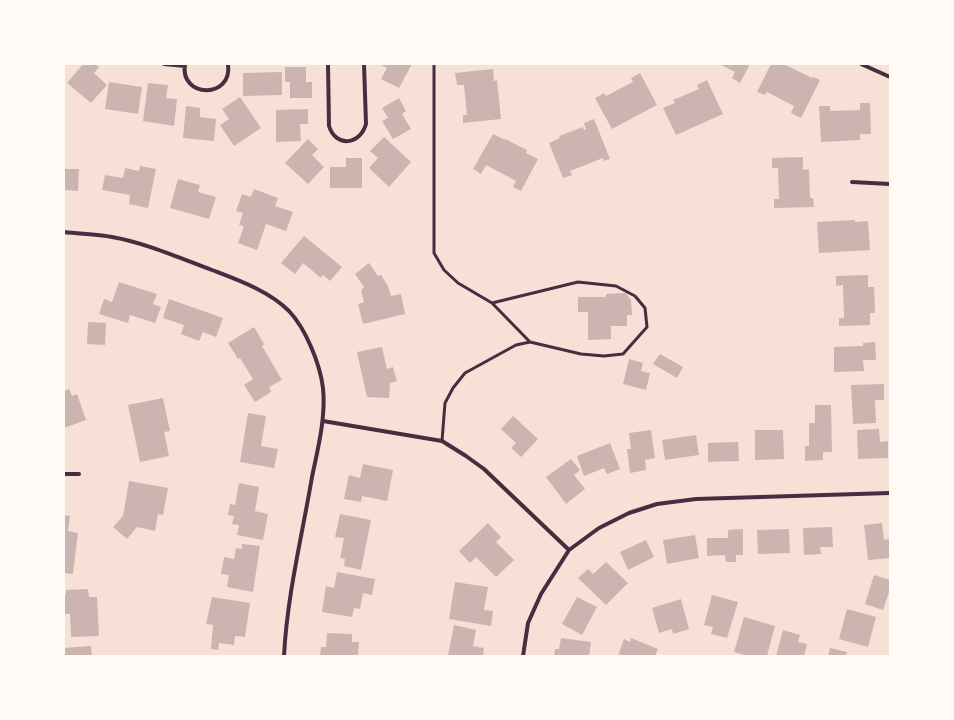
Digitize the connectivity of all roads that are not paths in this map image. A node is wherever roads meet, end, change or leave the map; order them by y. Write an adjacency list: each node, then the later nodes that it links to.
1 (164, 64): 7 (street)
2 (228, 64): 7 (street)
3 (328, 64): 4 (street)
4 (364, 64)
5 (434, 64): 12 (lane)
6 (862, 64): 8 (street)
7 (185, 65)
8 (890, 77)
9 (852, 182): 10 (street)
10 (890, 184)
11 (64, 232): 14 (street)
12 (492, 303): 13 (lane); 13 (lane)
13 (530, 342): 15 (lane)
14 (323, 421): 15 (street); 20 (street)
15 (442, 441): 19 (street)
16 (64, 474): 17 (street)
17 (79, 474)
18 (890, 493): 19 (street)
19 (569, 550): 21 (street)
20 (284, 656)
21 (523, 656)

